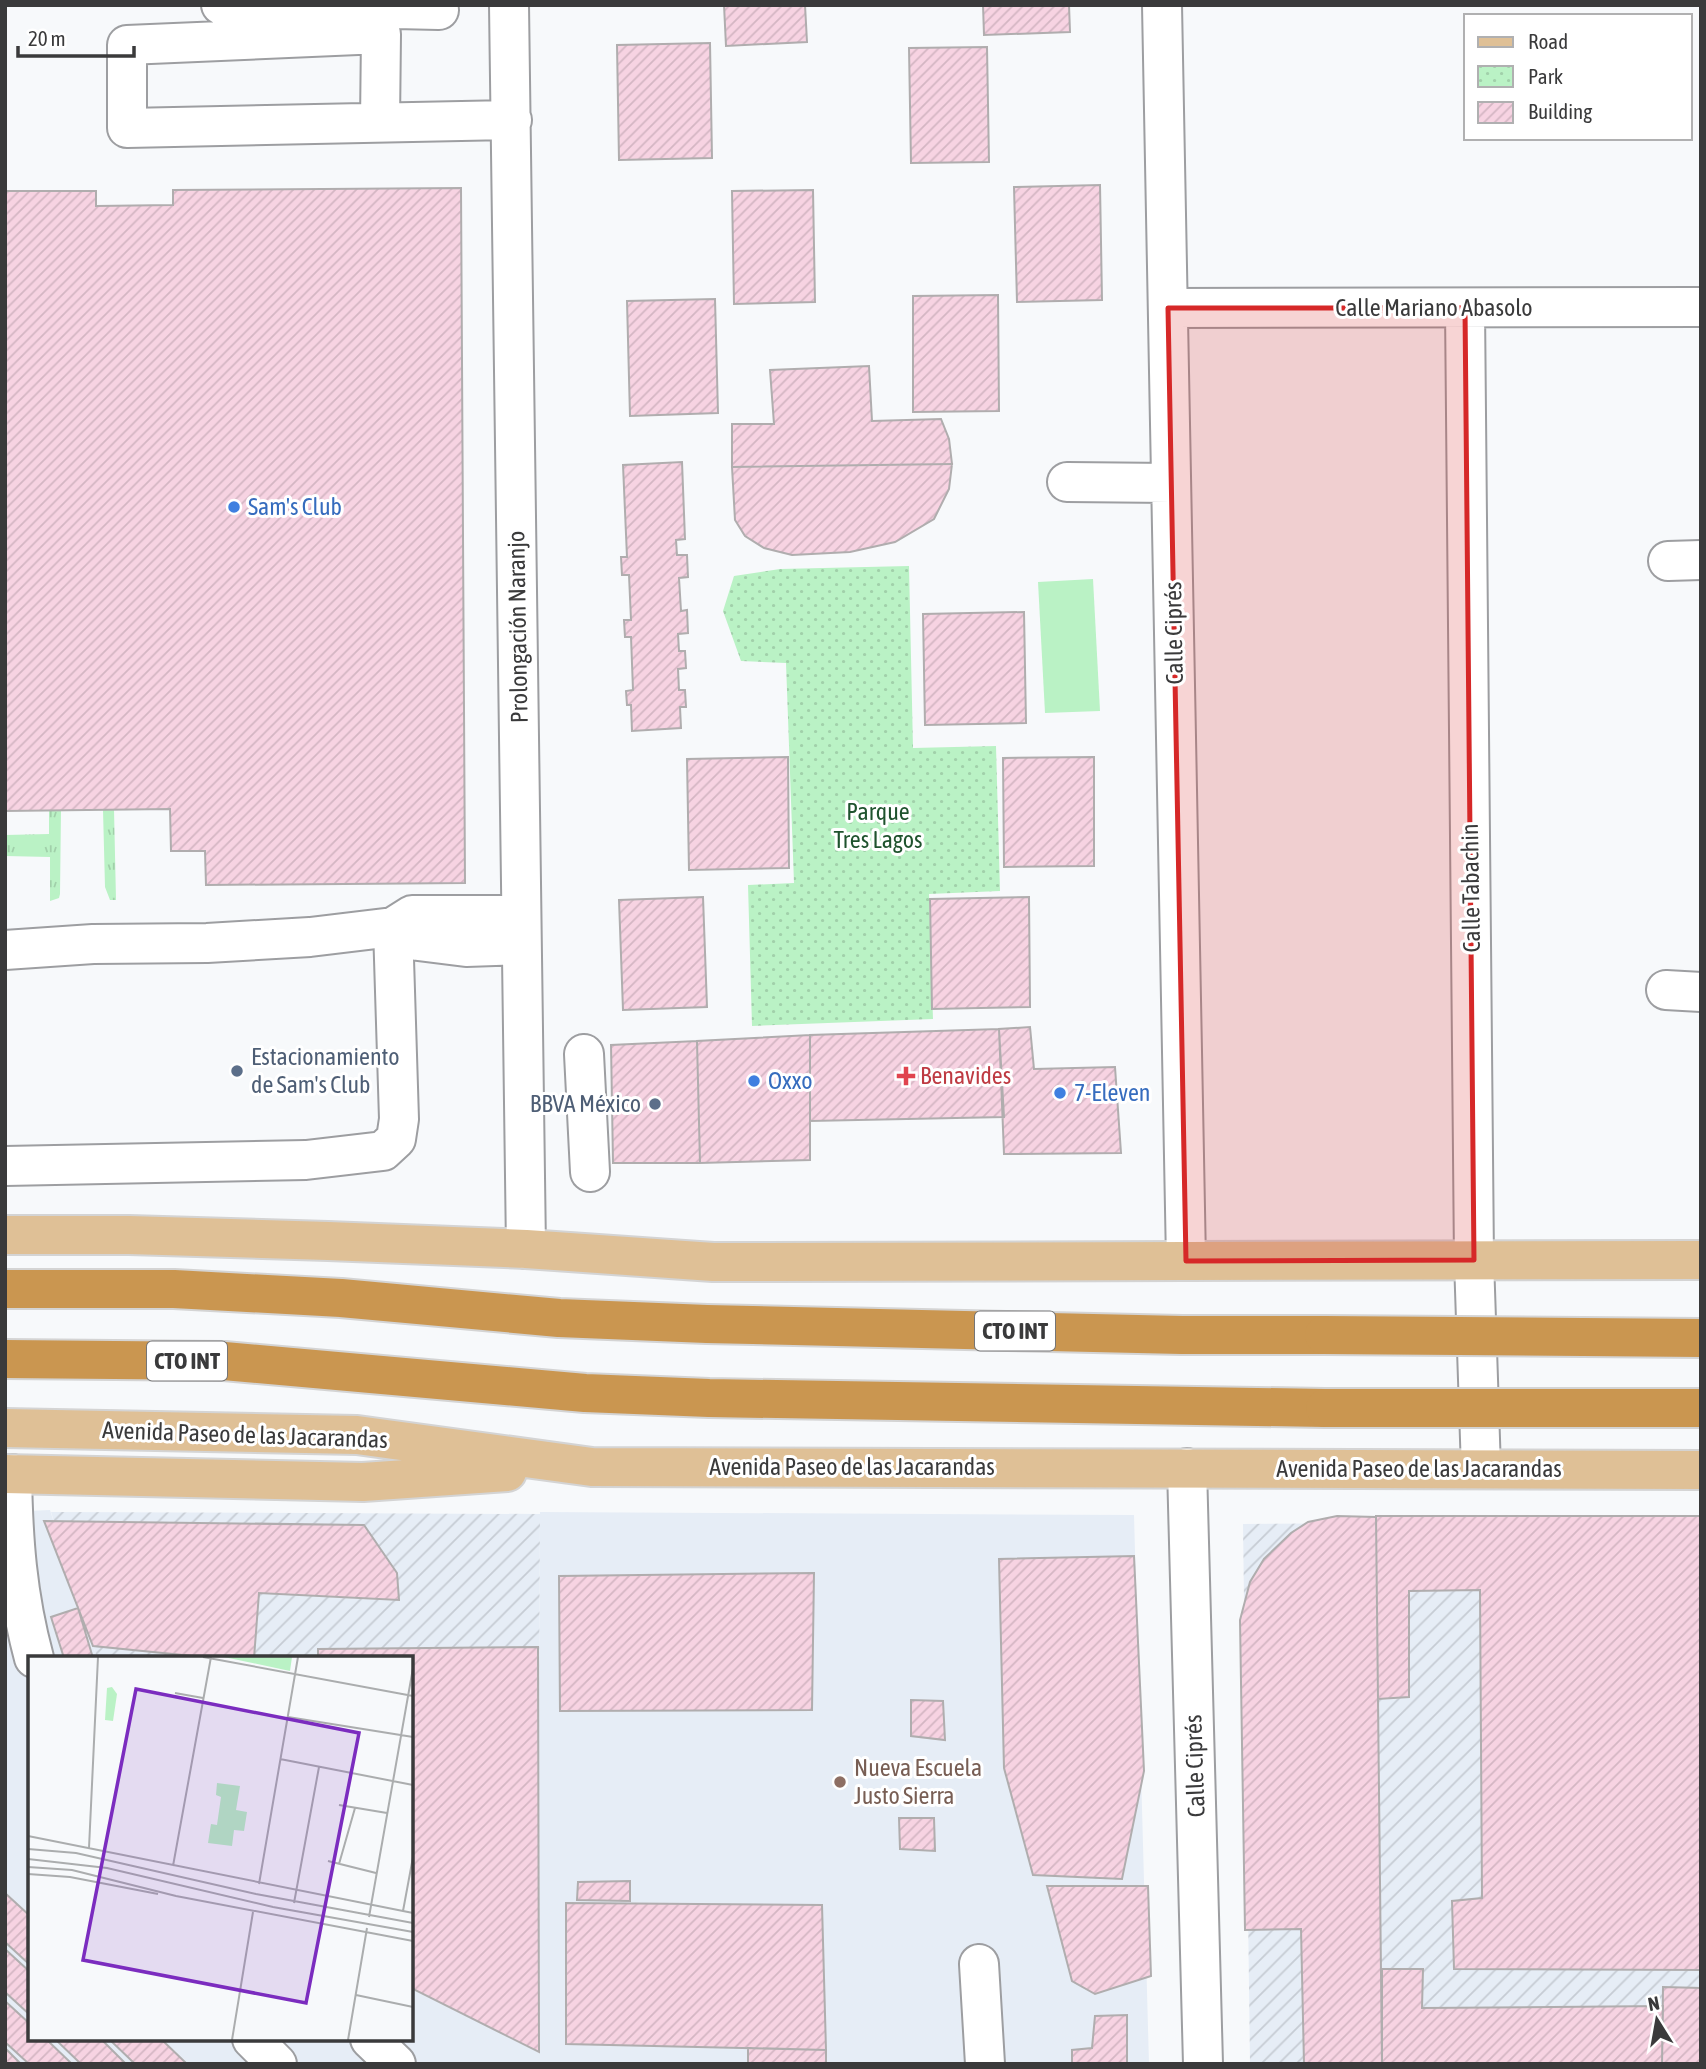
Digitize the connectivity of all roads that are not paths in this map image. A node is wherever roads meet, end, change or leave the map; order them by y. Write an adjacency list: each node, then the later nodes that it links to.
1 (221, 5): 4 (street)
2 (509, 5): 5 (street, Prolongación Naranjo)
3 (1162, 5): 8 (street, Calle Ciprés)
4 (439, 10)
5 (512, 120): 6 (street); 13 (street, Prolongación Naranjo)
6 (380, 122): 6 (street)
7 (1701, 307): 9 (street, Calle Mariano Abasolo)
8 (1168, 308): 9 (street, Calle Mariano Abasolo); 11 (street, Calle Ciprés)
9 (1465, 308): 22 (street, Calle Tabachin)
10 (1067, 482): 11 (street)
11 (1171, 483): 21 (street, Calle Ciprés)
12 (393, 927): 13 (street); 14 (street); 16 (street)
13 (521, 930): 19 (street, Prolongación Naranjo)
14 (5, 950)
15 (584, 1054): 17 (street)
16 (5, 1166)
17 (590, 1172)
18 (5, 1235): 19 (main road)
19 (526, 1249): 21 (main road)
20 (1701, 1260): 22 (main road)
21 (1186, 1261): 22 (main road)
22 (1474, 1261): 30 (street, Calle Tabachin)
23 (5, 1289): 24 (highway, CTO INT, bridge)
24 (1701, 1338)
25 (5, 1359): 26 (highway, CTO INT, bridge)
26 (1701, 1408)
27 (5, 1428): 28 (main road, Avenida Paseo de las Jacarandas)
28 (592, 1466): 29 (main road, Avenida Paseo de las Jacarandas); 32 (main road)
29 (1187, 1468): 30 (main road, Avenida Paseo de las Jacarandas); 40 (street, Calle Ciprés)
30 (1481, 1469): 31 (main road, Avenida Paseo de las Jacarandas)
31 (1701, 1470)
32 (9, 1474): 33 (street)
33 (33, 1656)
34 (979, 1964): 39 (street)
35 (254, 2041): 37 (street)
36 (372, 2041): 38 (street)
37 (277, 2064)
38 (396, 2064)
39 (985, 2064)
40 (1203, 2064)

